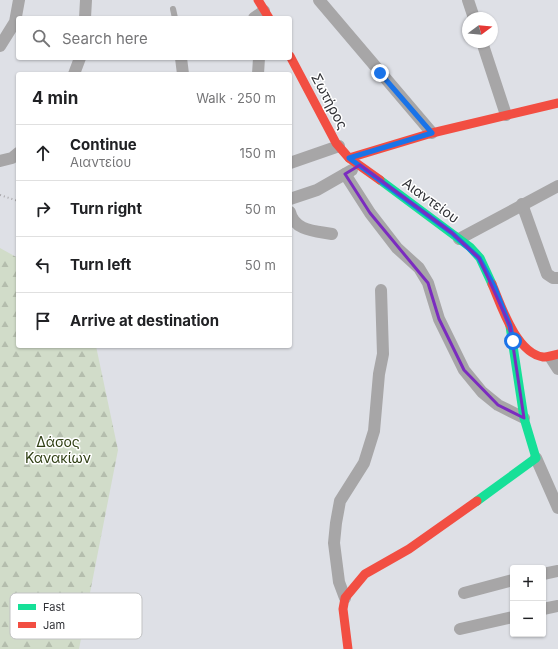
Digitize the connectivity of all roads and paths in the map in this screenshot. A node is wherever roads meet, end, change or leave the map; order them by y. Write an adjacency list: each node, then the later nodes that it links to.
1 (19, 0): 8 (street)
2 (86, 0): 10 (street)
3 (258, 0): 12 (street)
4 (319, 0): 24 (street)
5 (468, 0): 7 (street)
6 (173, 9): 11 (lane)
7 (472, 12)
8 (16, 16)
9 (16, 16): 13 (street)
10 (85, 16)
11 (174, 16)
12 (262, 16)
13 (0, 46)
14 (484, 48): 23 (street)
15 (79, 60): 19 (street)
16 (181, 60): 20 (street)
17 (259, 60): 21 (street)
18 (292, 60): 25 (street, Σωτήρος)
19 (75, 72)
20 (183, 72)
21 (258, 72)
22 (558, 103): 23 (street)
23 (506, 114): 24 (street)
24 (432, 133): 27 (street)
25 (339, 146): 27 (street, Σωτήρος); 29 (street)
26 (16, 155): 28 (street)
27 (349, 158): 30 (street, Αιαντείου)
28 (0, 161)
29 (292, 162)
30 (360, 165): 31 (street); 39 (street, Αιαντείου)
31 (345, 174): 34 (street); 45 (street)
32 (558, 186): 36 (street)
33 (0, 195): 35 (path)
34 (292, 198)
35 (16, 200)
36 (522, 204): 39 (street); 40 (street)
37 (292, 218): 38 (street)
38 (332, 234)
39 (459, 239): 42 (street, Αιαντείου)
40 (558, 278)
41 (381, 290): 52 (street)
42 (510, 326): 43 (street, Αιαντείου); 45 (street)
43 (554, 356): 44 (street)
44 (558, 369)
45 (524, 418): 46 (street)
46 (536, 458): 47 (street); 52 (street)
47 (558, 508)
48 (558, 571): 49 (street)
49 (546, 573)
50 (510, 581): 51 (street)
51 (464, 593)
52 (345, 598): 57 (street)
53 (558, 606): 54 (street)
54 (546, 608)
55 (510, 618): 56 (street)
56 (460, 629)
57 (348, 649)

